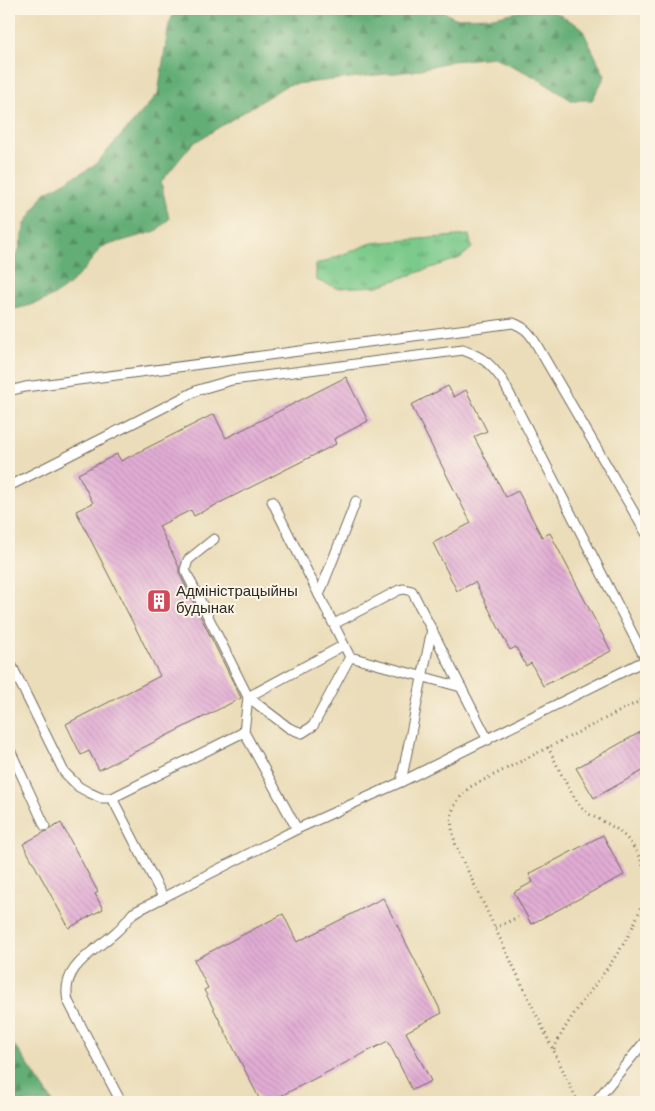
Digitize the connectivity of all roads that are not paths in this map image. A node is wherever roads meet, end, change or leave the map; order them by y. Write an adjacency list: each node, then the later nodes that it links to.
1 (9, 391): 5 (lane)
2 (9, 486): 13 (lane)
3 (272, 501): 7 (lane)
4 (356, 501): 7 (lane)
5 (646, 533)
6 (214, 539): 16 (lane)
7 (319, 595): 8 (lane)
8 (334, 624): 9 (lane); 10 (lane)
9 (432, 629): 14 (lane); 15 (lane)
10 (344, 645): 11 (lane); 16 (lane)
11 (350, 657): 14 (lane); 16 (lane)
12 (9, 660): 21 (lane)
13 (646, 660): 18 (lane)
14 (422, 677): 15 (lane); 20 (lane)
15 (461, 687): 18 (lane)
16 (248, 697): 17 (lane)
17 (244, 732): 21 (lane); 23 (lane)
18 (488, 740): 20 (lane)
19 (9, 748): 22 (lane)
20 (401, 782): 23 (lane)
21 (112, 798): 24 (lane)
22 (45, 826)
23 (296, 829): 24 (lane)
24 (163, 897): 26 (lane)
25 (646, 1040): 27 (lane)
26 (120, 1102)
27 (595, 1102)

